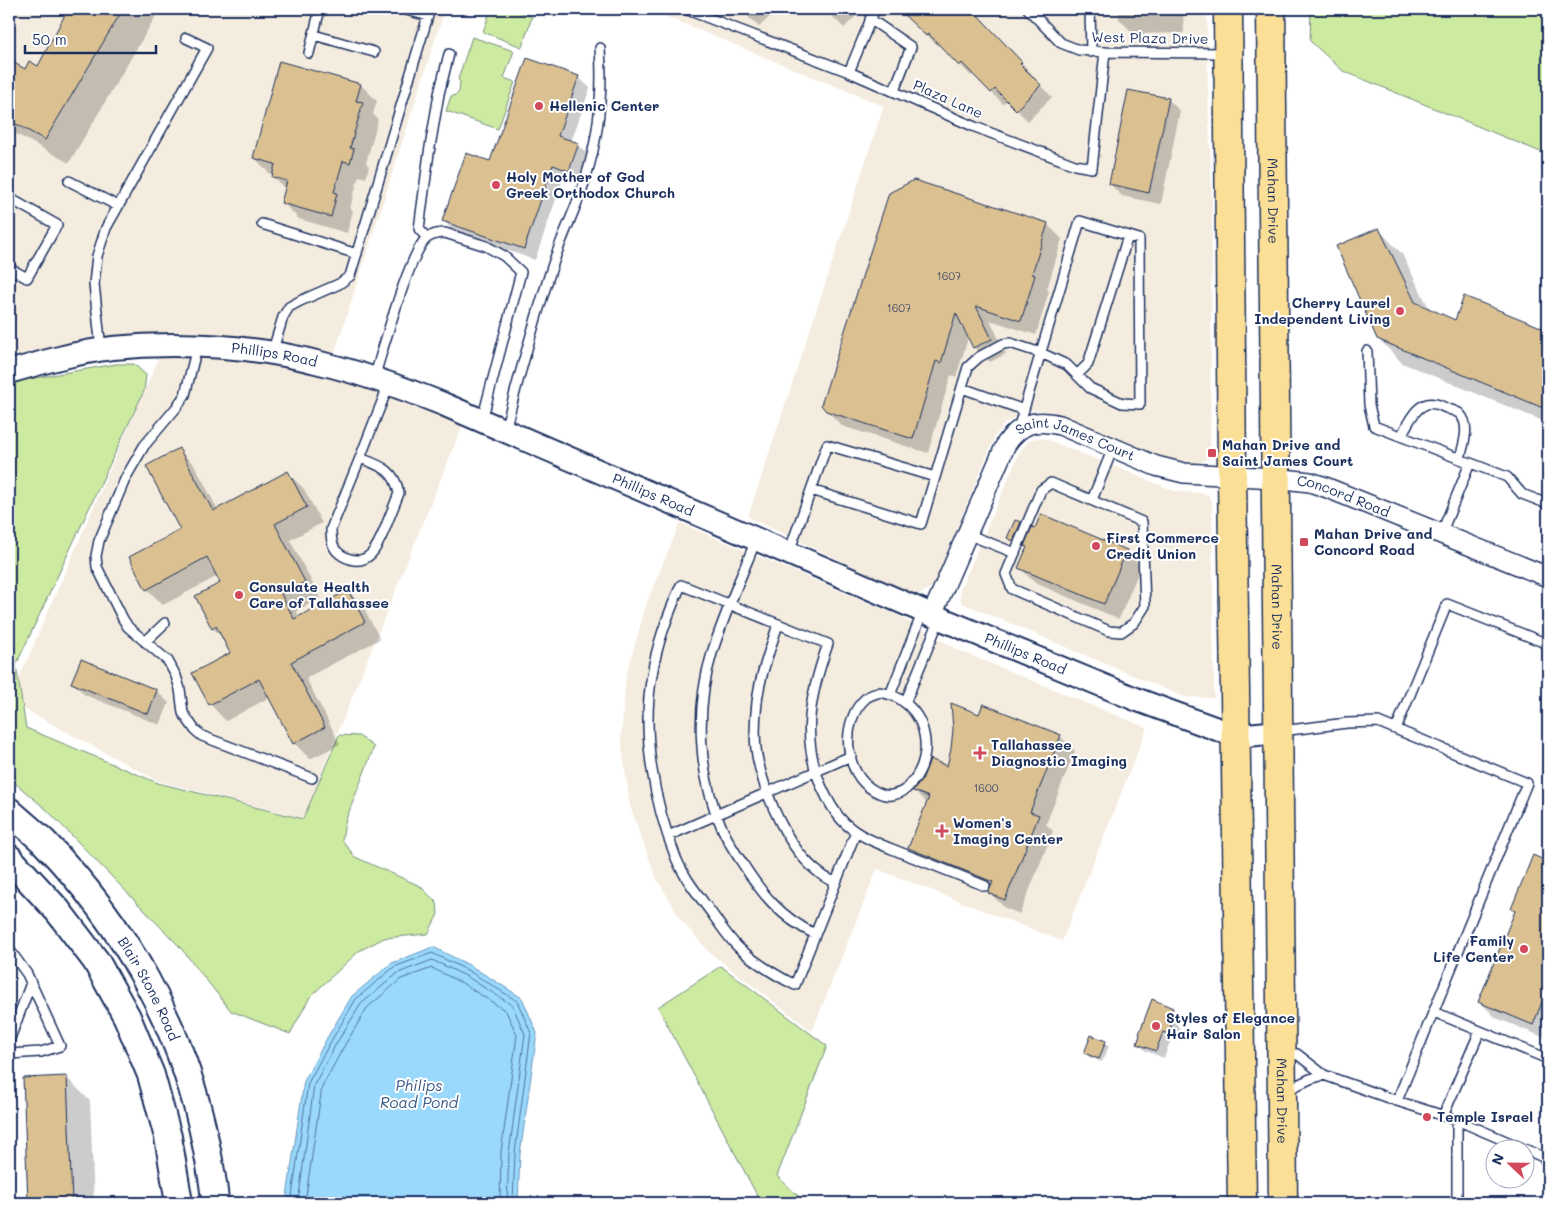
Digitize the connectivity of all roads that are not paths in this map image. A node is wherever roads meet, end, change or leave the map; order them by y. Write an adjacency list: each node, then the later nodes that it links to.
1 (320, 9): 10 (lane)
2 (403, 9): 29 (lane)
3 (685, 9): 19 (lane, Plaza Lane)
4 (875, 9): 9 (lane)
5 (1028, 9): 14 (lane, West Plaza Drive)
6 (1090, 9): 14 (lane)
7 (1228, 9): 17 (main road)
8 (1271, 9): 21 (main road, Mahan Drive)
9 (870, 19): 19 (lane); 20 (lane)
10 (314, 35): 13 (lane); 16 (lane)
11 (186, 38): 25 (lane)
12 (600, 48): 42 (lane)
13 (374, 52)
14 (1091, 52): 15 (lane, West Plaza Drive)
15 (1104, 52): 17 (lane, West Plaza Drive); 20 (lane, Plaza Lane)
16 (309, 53)
17 (1229, 53): 22 (main road)
18 (449, 54): 28 (lane)
19 (849, 72): 20 (lane, Plaza Lane)
20 (894, 91)
21 (1272, 135): 22 (main road); 51 (main road, Mahan Drive)
22 (1229, 136): 49 (main road)
23 (69, 181): 25 (lane)
24 (9, 198): 30 (lane)
25 (118, 206): 32 (lane)
26 (262, 224): 29 (lane)
27 (1128, 236): 35 (lane); 37 (lane); 37 (lane)
28 (427, 238): 38 (lane); 41 (lane)
29 (357, 254): 34 (lane)
30 (9, 268)
31 (197, 346): 32 (street, Phillips Road); 34 (street, Phillips Road); 65 (lane)
32 (102, 350): 36 (street, Phillips Road)
33 (1367, 351): 44 (lane)
34 (272, 353): 38 (street, Phillips Road)
35 (1040, 353): 37 (lane); 39 (lane); 40 (lane)
36 (9, 372)
37 (1077, 375)
38 (382, 381): 41 (street, Phillips Road); 46 (lane)
39 (962, 388): 40 (lane); 50 (lane)
40 (1024, 410): 43 (lane)
41 (482, 420): 42 (street, Phillips Road)
42 (504, 430): 57 (street, Phillips Road)
43 (1017, 431): 45 (street, Saint James Court); 55 (street, Saint James Court)
44 (1401, 436): 47 (lane); 47 (lane)
45 (1114, 448): 49 (street, Saint James Court); 53 (lane)
46 (360, 458): 46 (lane)
47 (1460, 459): 48 (lane)
48 (1470, 463): 54 (lane); 56 (lane)
49 (1232, 474): 51 (street, Saint James Court); 71 (main road)
50 (935, 477): 52 (lane); 52 (lane)
51 (1275, 478): 56 (street, Concord Road); 70 (main road, Mahan Drive)
52 (811, 490): 58 (lane)
53 (1092, 500): 59 (lane); 59 (lane)
54 (1548, 504)
55 (967, 534): 59 (lane); 62 (street, Saint James Court)
56 (1441, 534): 60 (street, Concord Road)
57 (757, 538): 58 (street, Phillips Road); 61 (lane)
58 (789, 552): 62 (street, Phillips Road)
59 (1014, 553)
60 (1548, 577)
61 (730, 605): 64 (lane); 77 (lane); 79 (lane)
62 (932, 614): 67 (lane); 68 (lane); 71 (street, Phillips Road)
63 (166, 624): 65 (lane)
64 (778, 624): 73 (lane); 75 (lane)
65 (145, 642): 74 (lane)
66 (1548, 644): 69 (lane)
67 (890, 695): 68 (lane); 72 (lane)
68 (905, 703): 72 (lane)
69 (1396, 729): 70 (lane); 86 (lane)
70 (1279, 732): 71 (street, Phillips Road); 90 (main road, Mahan Drive)
71 (1236, 736): 92 (main road)
72 (851, 756): 73 (lane)
73 (816, 771): 75 (lane); 78 (lane)
74 (312, 778)
75 (768, 792): 77 (lane); 81 (lane)
76 (9, 811): 100 (main road, Blair Stone Road)
77 (717, 815): 79 (lane); 83 (lane)
78 (856, 832): 81 (lane); 82 (lane)
79 (668, 836): 83 (lane)
80 (9, 858): 99 (main road)
81 (836, 883): 83 (lane)
82 (985, 886)
83 (815, 934)
84 (9, 949): 85 (lane)
85 (31, 983): 88 (lane); 89 (lane)
86 (1434, 1012): 87 (lane); 95 (lane)
87 (1480, 1031): 91 (lane); 96 (lane)
88 (9, 1041)
89 (9, 1054)
90 (1281, 1057): 92 (main road); 93 (lane); 94 (main road, Mahan Drive)
91 (1548, 1059)
92 (1240, 1064): 101 (main road)
93 (1324, 1075): 94 (lane); 95 (lane)
94 (1282, 1093): 102 (main road, Mahan Drive)
95 (1397, 1101): 96 (lane)
96 (1444, 1116): 97 (lane)
97 (1457, 1120): 98 (lane); 103 (lane)
98 (1548, 1164)
99 (179, 1203)
100 (215, 1203)
101 (1242, 1203)
102 (1283, 1203)
103 (1457, 1203)

